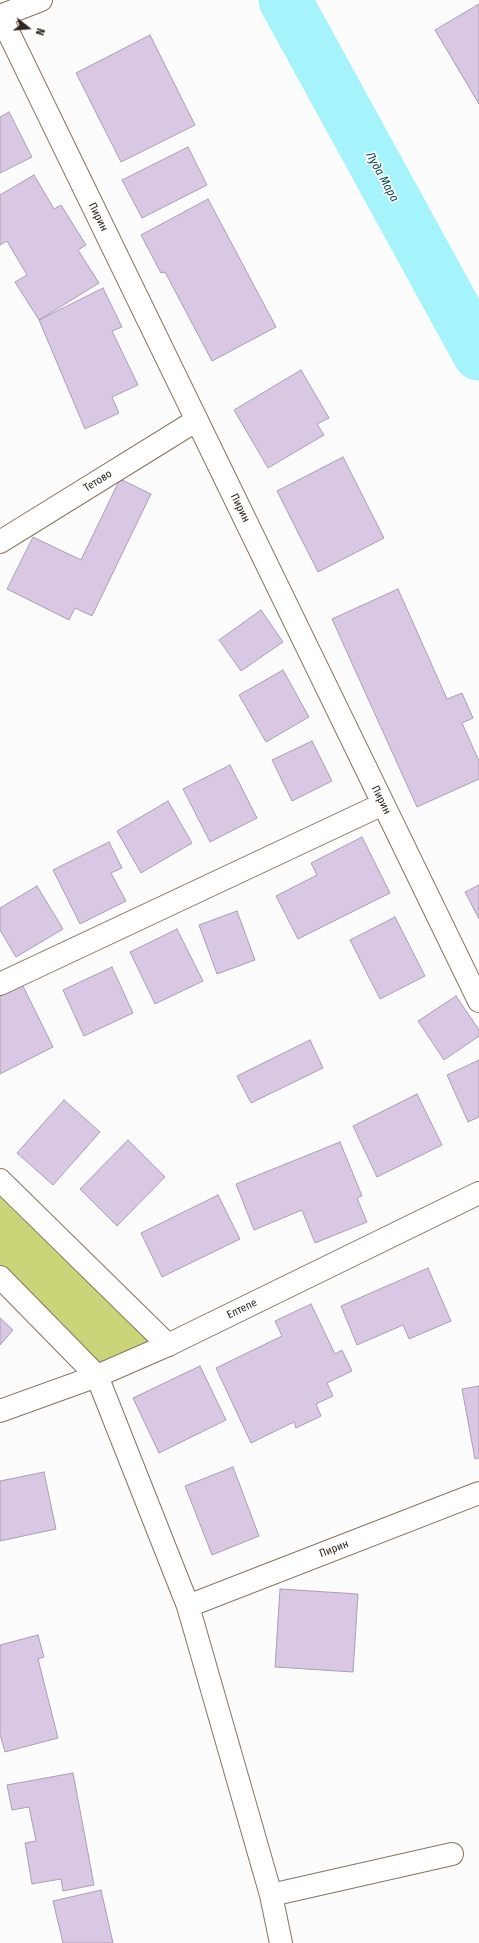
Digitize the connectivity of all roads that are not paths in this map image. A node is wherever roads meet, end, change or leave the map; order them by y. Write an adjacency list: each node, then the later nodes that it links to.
1 (41, 0): 2 (street)
2 (0, 16): 3 (street, Пирин)
3 (197, 420): 4 (street, Тетово); 5 (street, Пирин)
4 (0, 542)
5 (383, 804): 6 (street); 7 (street, Пирин)
6 (0, 984)
7 (479, 1001)
8 (0, 1180): 11 (street)
9 (479, 1193): 11 (street, Елтепе)
10 (0, 1277): 12 (street)
11 (168, 1345): 12 (street, Елтепе)
12 (97, 1376): 13 (street, Елтепе); 15 (street)
13 (0, 1411)
14 (479, 1493): 15 (street, Пирин)
15 (188, 1606): 17 (street)
16 (452, 1854): 17 (street)
17 (271, 1895): 18 (street)
18 (282, 1943)

